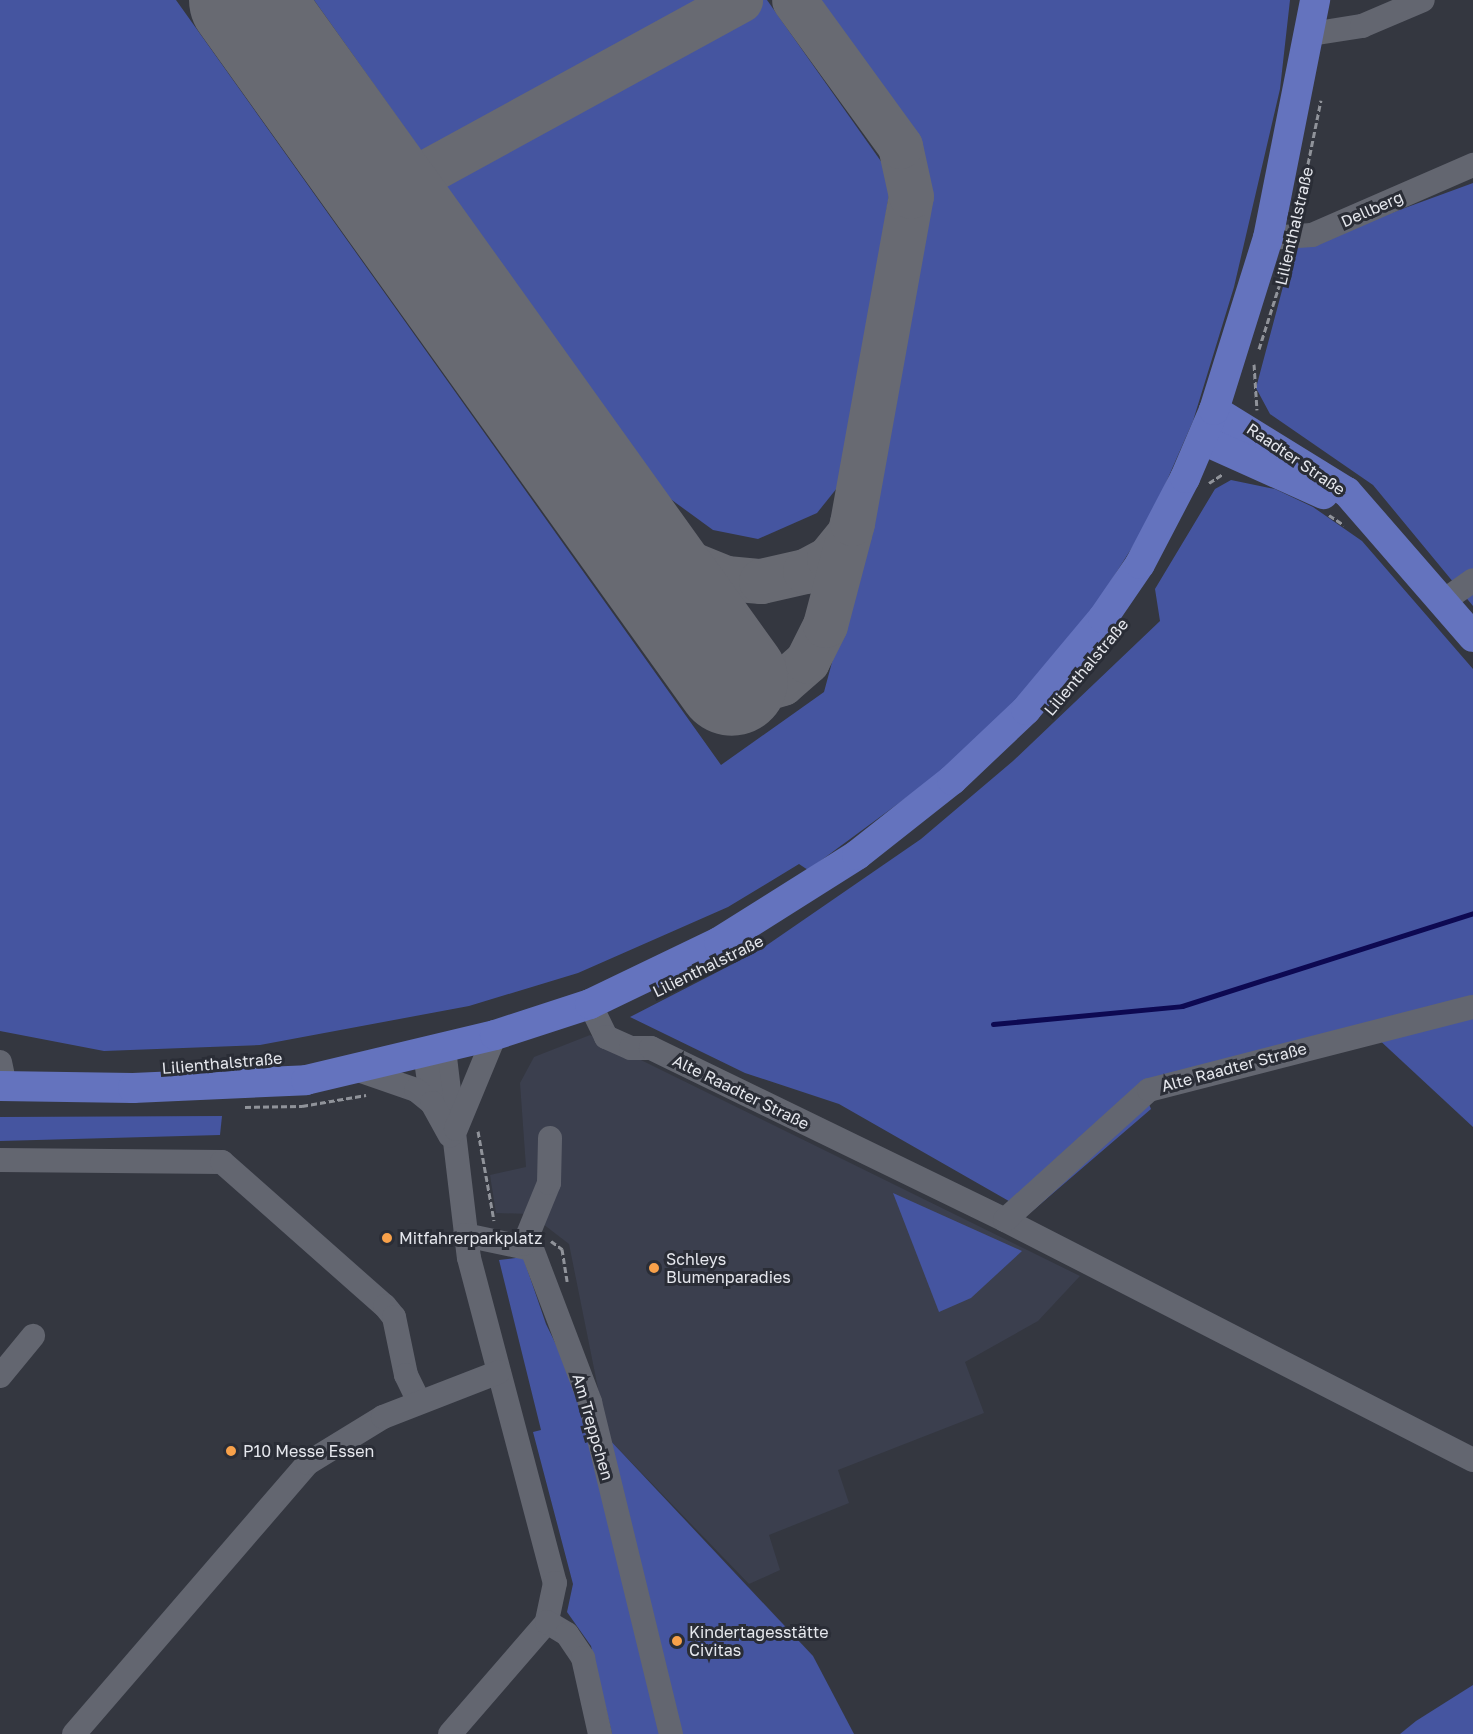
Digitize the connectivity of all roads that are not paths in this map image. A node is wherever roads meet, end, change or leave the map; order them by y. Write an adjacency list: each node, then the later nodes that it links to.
1 (1315, 0): 3 (main road, Lilienthalstraße)
2 (1423, 0): 3 (street)
3 (1311, 34): 5 (main road, Lilienthalstraße)
4 (1473, 165): 5 (street, Dellberg)
5 (1280, 237): 6 (main road, Lilienthalstraße)
6 (1214, 410): 7 (main road, Lilienthalstraße); 8 (main road, Raadter Straße)
7 (1203, 440): 8 (main road, Raadter Straße); 12 (main road, Lilienthalstraße)
8 (1361, 525): 10 (main road, Raadter Straße)
9 (1473, 580): 10 (street)
10 (1442, 602): 11 (main road, Raadter Straße)
11 (1473, 637)
12 (590, 1004): 14 (main road, Lilienthalstraße); 22 (street, Alte Raadter Straße)
13 (1473, 1007): 22 (street, Alte Raadter Straße)
14 (495, 1035): 15 (main road, Lilienthalstraße); 20 (street)
15 (434, 1051): 16 (main road, Lilienthalstraße); 18 (street); 20 (street)
16 (358, 1070): 17 (main road, Lilienthalstraße); 18 (street)
17 (2, 1078)
18 (432, 1103): 20 (street)
19 (549, 1138): 24 (street)
20 (452, 1139): 23 (street)
21 (0, 1160): 28 (street)
22 (1005, 1220): 29 (street, Alte Raadter Straße)
23 (465, 1235): 24 (street); 26 (street)
24 (524, 1244): 34 (street, Am Treppchen)
25 (33, 1336): 27 (street)
26 (499, 1372): 28 (street); 30 (street)
27 (0, 1376)
28 (418, 1402): 31 (street)
29 (1473, 1460)
30 (546, 1622): 32 (street); 33 (street)
31 (74, 1734)
32 (450, 1734)
33 (600, 1734)
34 (671, 1734)

